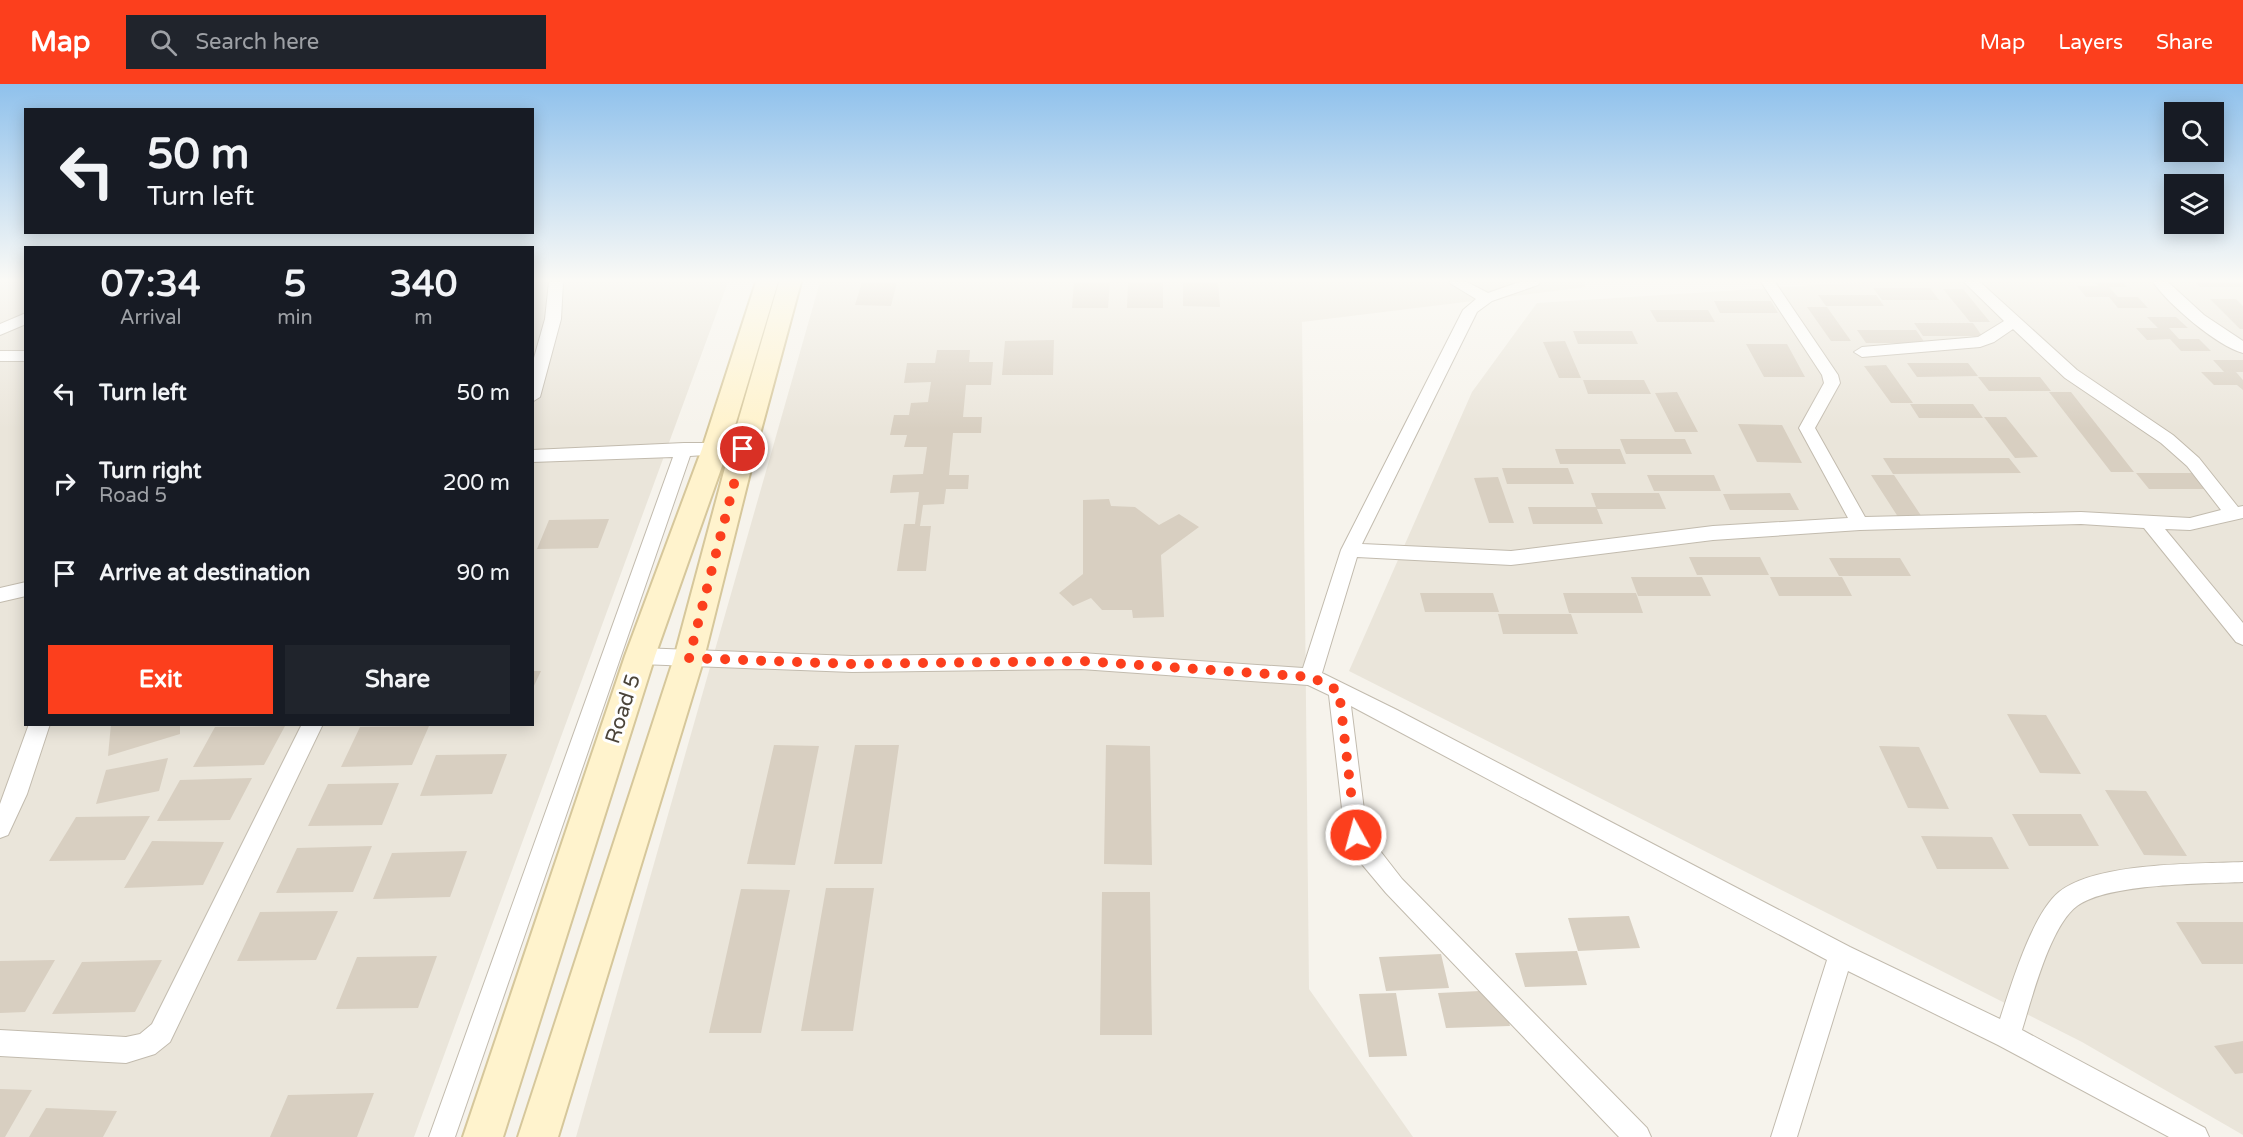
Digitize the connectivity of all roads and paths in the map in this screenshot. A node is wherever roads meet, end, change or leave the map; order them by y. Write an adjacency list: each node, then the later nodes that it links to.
1 (549, 331): 13 (street)
2 (756, 331): 15 (street, Road 5)
3 (772, 331): 15 (street, Road 5)
4 (1459, 331): 20 (street)
5 (1801, 331): 19 (street)
6 (1999, 331): 10 (street)
7 (2022, 331): 17 (street)
8 (2215, 331): 9 (street)
9 (2243, 348)
10 (1862, 352)
11 (0, 356): 12 (street)
12 (24, 356)
13 (534, 389)
14 (684, 449): 15 (street); 16 (street); 36 (street)
15 (729, 449): 24 (street, Road 5); 25 (street, Road 5)
16 (534, 456)
17 (2238, 513): 18 (street)
18 (2150, 523): 19 (street); 23 (street)
19 (1860, 524): 20 (street)
20 (1350, 550): 26 (street)
21 (24, 590): 22 (street)
22 (0, 596)
23 (2243, 637)
24 (640, 656): 25 (street); 37 (street, Road 5)
25 (689, 658): 26 (street); 38 (street, Road 5)
26 (1311, 677): 27 (street)
27 (1339, 691): 33 (street); 39 (street)
28 (39, 726): 30 (street)
29 (312, 726): 35 (street)
30 (8, 796): 31 (street)
31 (0, 828)
32 (2243, 872): 34 (street)
33 (1840, 955): 34 (street); 40 (street)
34 (2007, 1036): 41 (street)
35 (0, 1043)
36 (442, 1137)
37 (483, 1137)
38 (538, 1137)
39 (1638, 1137)
40 (1784, 1137)
41 (2196, 1137)

